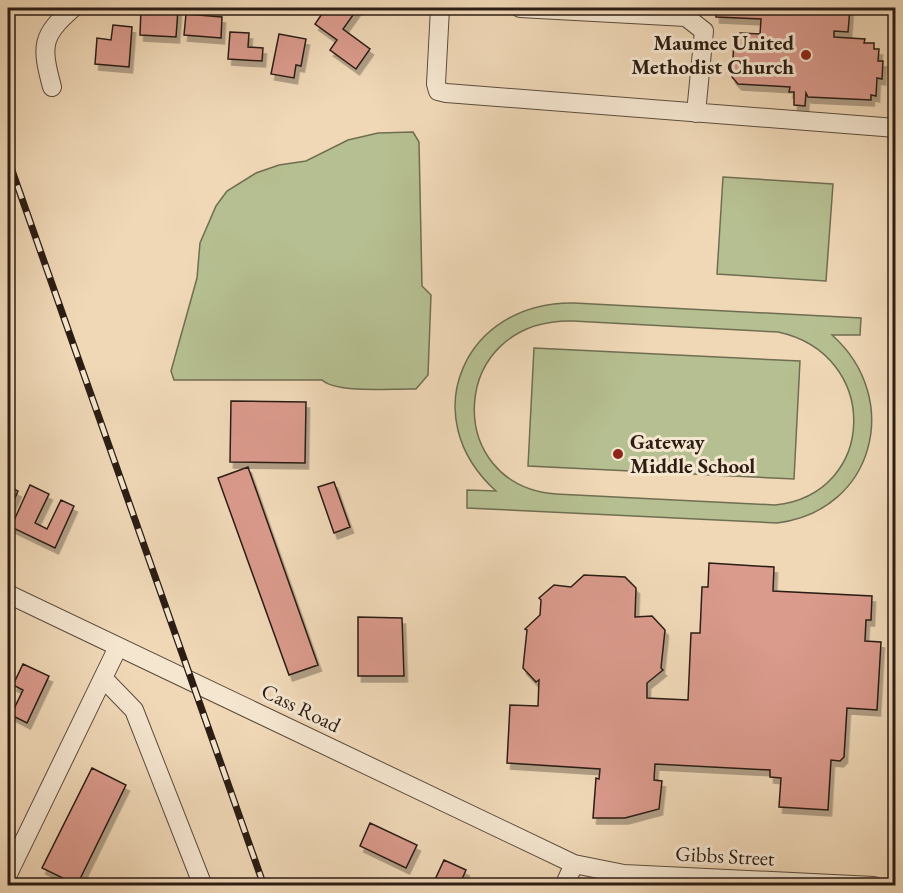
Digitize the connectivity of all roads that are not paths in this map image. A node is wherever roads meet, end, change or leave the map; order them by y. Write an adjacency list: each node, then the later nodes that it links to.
1 (73, 8): 4 (street)
2 (440, 8): 5 (street)
3 (520, 8): 5 (street)
4 (52, 87)
5 (696, 113): 6 (street)
6 (896, 128)
7 (8, 594): 8 (street, Cass Road)
8 (118, 647): 9 (street); 10 (street, Cass Road)
9 (103, 678): 11 (street); 12 (street)
10 (574, 864): 13 (street); 14 (street, Gibbs Street)
11 (8, 874)
12 (203, 885)
13 (564, 885)
14 (874, 885)

